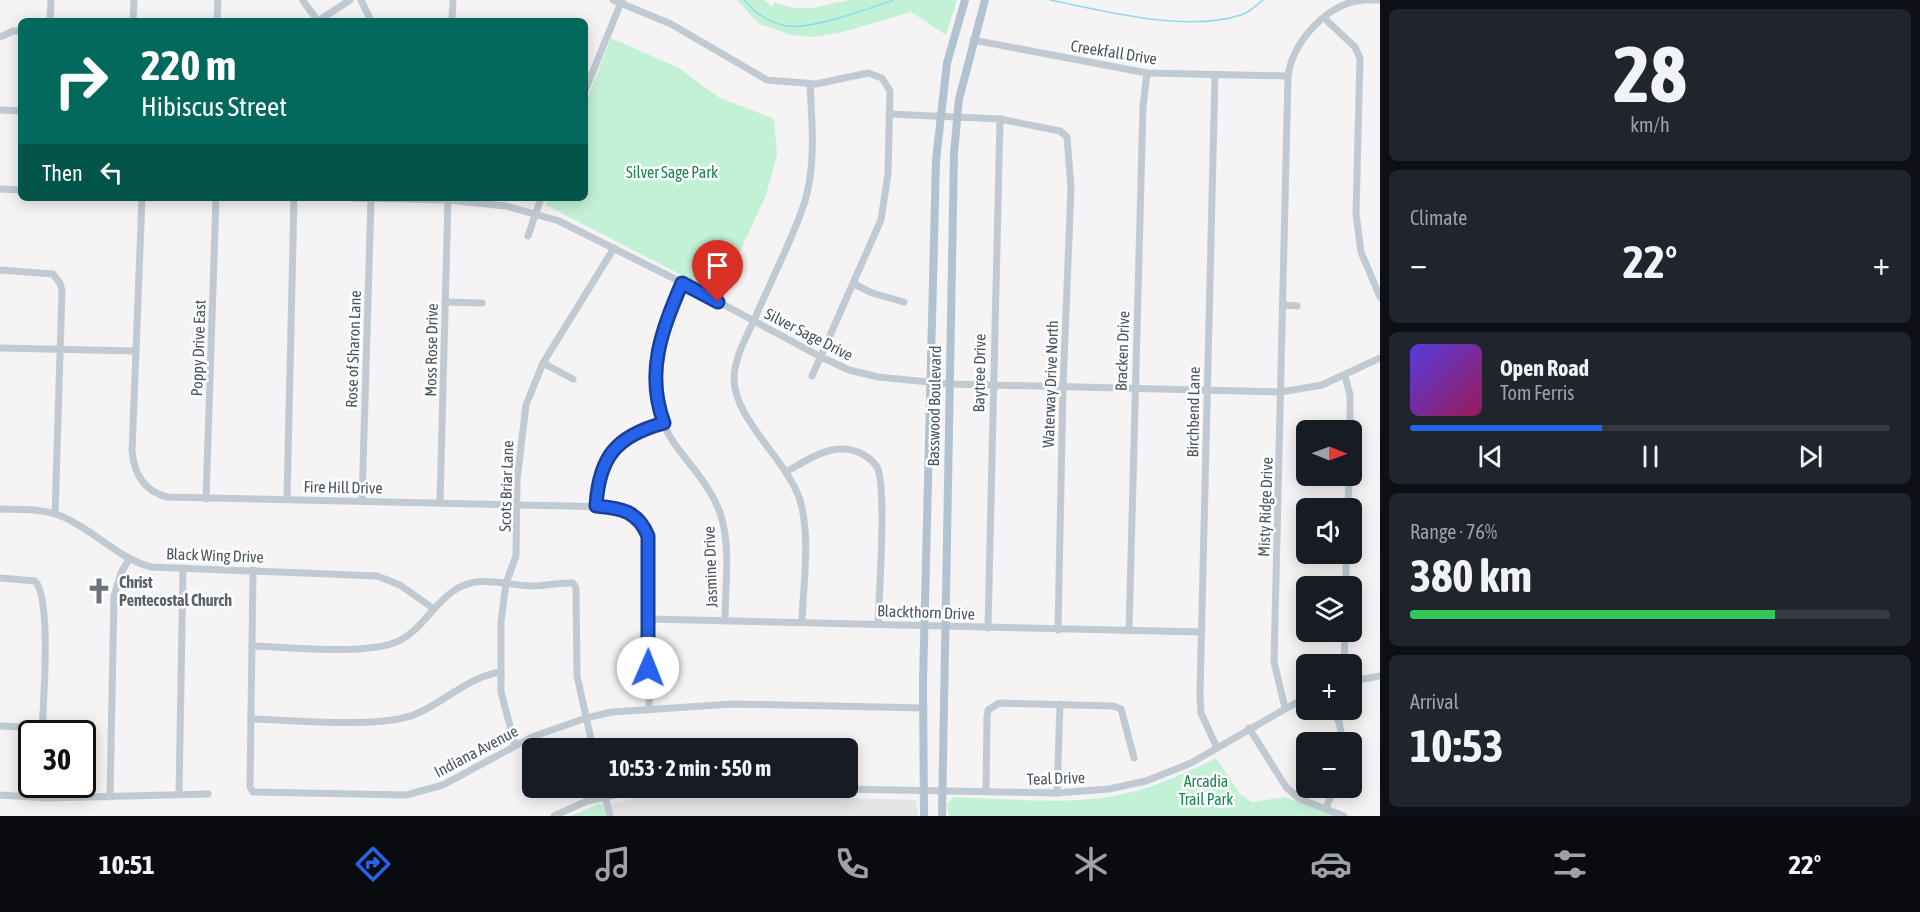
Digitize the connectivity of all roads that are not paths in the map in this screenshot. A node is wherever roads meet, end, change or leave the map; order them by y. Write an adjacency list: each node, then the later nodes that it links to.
1 (51, 0): 15 (street)
2 (134, 0): 16 (street)
3 (218, 0): 17 (street)
4 (350, 0): 19 (street)
5 (361, 0): 20 (street)
6 (453, 0): 21 (street)
7 (613, 0): 14 (street)
8 (965, 0): 34 (main road, Basswood Boulevard)
9 (985, 0): 25 (main road, Basswood Boulevard)
10 (1365, 0): 22 (street, Misty Ridge Drive)
11 (1370, 0): 12 (street)
12 (1380, 0)
13 (303, 1): 18 (street)
14 (622, 2): 29 (street); 30 (street)
15 (50, 18)
16 (133, 18)
17 (217, 18)
18 (316, 18)
19 (323, 18)
20 (370, 18)
21 (452, 18)
22 (1324, 18): 28 (street, Misty Ridge Drive); 52 (street)
23 (18, 31): 24 (street)
24 (0, 37)
25 (973, 40): 26 (street, Creekfall Drive); 35 (main road, Basswood Boulevard)
26 (1147, 73): 27 (street, Creekfall Drive); 72 (street, Bracken Drive)
27 (1215, 74): 28 (street, Creekfall Drive); 73 (street, Birchbend Lane)
28 (1288, 76): 56 (street, Misty Ridge Drive)
29 (588, 84)
30 (810, 84): 33 (street); 58 (street)
31 (0, 110): 32 (street)
32 (18, 111)
33 (888, 114): 34 (street); 51 (street)
34 (940, 115): 35 (street); 68 (main road, Basswood Boulevard)
35 (957, 115): 36 (street); 69 (main road, Basswood Boulevard)
36 (1000, 119): 70 (street, Baytree Drive); 71 (street, Waterway Drive North)
37 (0, 189): 38 (street)
38 (18, 190)
39 (142, 201): 61 (street, Fire Hill Drive)
40 (216, 201): 78 (street, Poppy Drive East)
41 (294, 201): 79 (street)
42 (370, 201): 80 (street, Rose of Sharon Lane)
43 (448, 201): 53 (street, Moss Rose Drive)
44 (465, 201): 46 (street, Silver Sage Drive)
45 (540, 201): 46 (street)
46 (535, 213): 47 (street); 48 (street, Silver Sage Drive)
47 (528, 236)
48 (614, 248): 50 (street, Silver Sage Drive); 64 (street, Scots Briar Lane)
49 (0, 270): 60 (street)
50 (682, 283): 58 (street, Silver Sage Drive); 76 (street, Jasmine Drive)
51 (854, 284): 54 (street); 62 (street)
52 (1380, 297)
53 (445, 302): 55 (street); 81 (street, Moss Rose Drive)
54 (904, 302)
55 (482, 303)
56 (1284, 305): 57 (street); 74 (street, Misty Ridge Drive)
57 (1298, 306)
58 (754, 321): 62 (street, Silver Sage Drive); 77 (street)
59 (0, 348): 60 (street)
60 (60, 350): 61 (street); 85 (street)
61 (136, 351): 78 (street, Fire Hill Drive)
62 (821, 357): 65 (street); 68 (street, Silver Sage Drive)
63 (1380, 358): 66 (street, Silver Sage Drive)
64 (543, 363): 67 (street); 82 (street, Scots Briar Lane)
65 (812, 376)
66 (1345, 376): 74 (street, Silver Sage Drive); 75 (street)
67 (573, 379)
68 (931, 383): 69 (street, Silver Sage Drive); 96 (main road, Basswood Boulevard)
69 (950, 384): 70 (street, Silver Sage Drive); 97 (main road, Basswood Boulevard)
70 (992, 385): 71 (street, Silver Sage Drive); 98 (street, Baytree Drive)
71 (1063, 386): 72 (street, Silver Sage Drive); 99 (street, Waterway Drive North)
72 (1134, 388): 73 (street, Silver Sage Drive); 100 (street, Bracken Drive)
73 (1207, 390): 74 (street, Silver Sage Drive); 101 (street, Birchbend Lane)
74 (1281, 392): 109 (street, Misty Ridge Drive)
75 (1350, 420)
76 (664, 423): 83 (street); 93 (street, Jasmine Drive)
77 (786, 472): 94 (street); 95 (street)
78 (206, 499): 79 (street, Fire Hill Drive)
79 (287, 499): 80 (street, Fire Hill Drive)
80 (362, 501): 81 (street, Fire Hill Drive)
81 (440, 502): 82 (street, Fire Hill Drive)
82 (519, 503): 83 (street, Fire Hill Drive); 90 (street, Scots Briar Lane)
83 (596, 506): 92 (street, Fire Hill Drive)
84 (0, 509): 85 (street, Black Wing Drive)
85 (55, 514): 86 (street, Black Wing Drive)
86 (129, 559): 87 (street, Black Wing Drive); 131 (street)
87 (183, 568): 88 (street, Black Wing Drive); 126 (street)
88 (253, 570): 91 (street, Black Wing Drive); 102 (street)
89 (0, 578): 113 (street)
90 (507, 583): 91 (street); 103 (street, Scots Briar Lane); 111 (street)
91 (434, 609): 102 (street)
92 (649, 619): 93 (street, Blackthorn Drive); 110 (street, Fire Hill Drive)
93 (725, 621): 94 (street, Blackthorn Drive)
94 (802, 622): 95 (street, Blackthorn Drive)
95 (878, 624): 96 (street, Blackthorn Drive)
96 (926, 626): 97 (street, Blackthorn Drive); 108 (main road, Basswood Boulevard)
97 (945, 626): 98 (street, Blackthorn Drive); 123 (main road, Basswood Boulevard)
98 (988, 628): 99 (street, Blackthorn Drive)
99 (1058, 630): 100 (street, Blackthorn Drive)
100 (1129, 631): 101 (street, Blackthorn Drive)
101 (1202, 632): 119 (street, Birchbend Lane)
102 (252, 646): 112 (street)
103 (501, 672): 112 (street); 118 (street, Scots Briar Lane)
104 (1380, 676): 105 (street)
105 (1362, 679)
106 (1296, 702): 109 (street, Teal Drive)
107 (1060, 704): 120 (street); 124 (street); 125 (street)
108 (924, 708): 110 (street, Indiana Avenue); 122 (main road, Basswood Boulevard)
109 (1285, 708): 116 (street, Teal Drive)
110 (649, 709): 111 (street, Indiana Avenue)
111 (586, 718): 117 (street); 118 (street, Indiana Avenue)
112 (251, 719): 118 (street, Indiana Avenue)
113 (42, 720)
114 (0, 726): 115 (street)
115 (18, 728)
116 (1250, 728): 119 (street, Teal Drive); 135 (street)
117 (591, 738)
118 (515, 745)
119 (1217, 748): 125 (street, Teal Drive)
120 (1134, 758)
121 (858, 790): 122 (street, Teal Drive)
122 (924, 792): 123 (street, Teal Drive); 138 (main road, Basswood Boulevard)
123 (942, 792): 124 (street, Teal Drive); 139 (main road, Basswood Boulevard)
124 (986, 792): 125 (street, Teal Drive)
125 (1057, 793)
126 (179, 794): 127 (street); 131 (street)
127 (208, 794)
128 (0, 795): 129 (street)
129 (18, 796)
130 (96, 797): 131 (street)
131 (110, 797)
132 (600, 798): 136 (street)
133 (606, 798): 137 (street)
134 (1330, 798): 135 (street)
135 (1326, 807): 140 (street)
136 (554, 816)
137 (610, 816)
138 (924, 816)
139 (942, 816)
140 (1344, 816)

